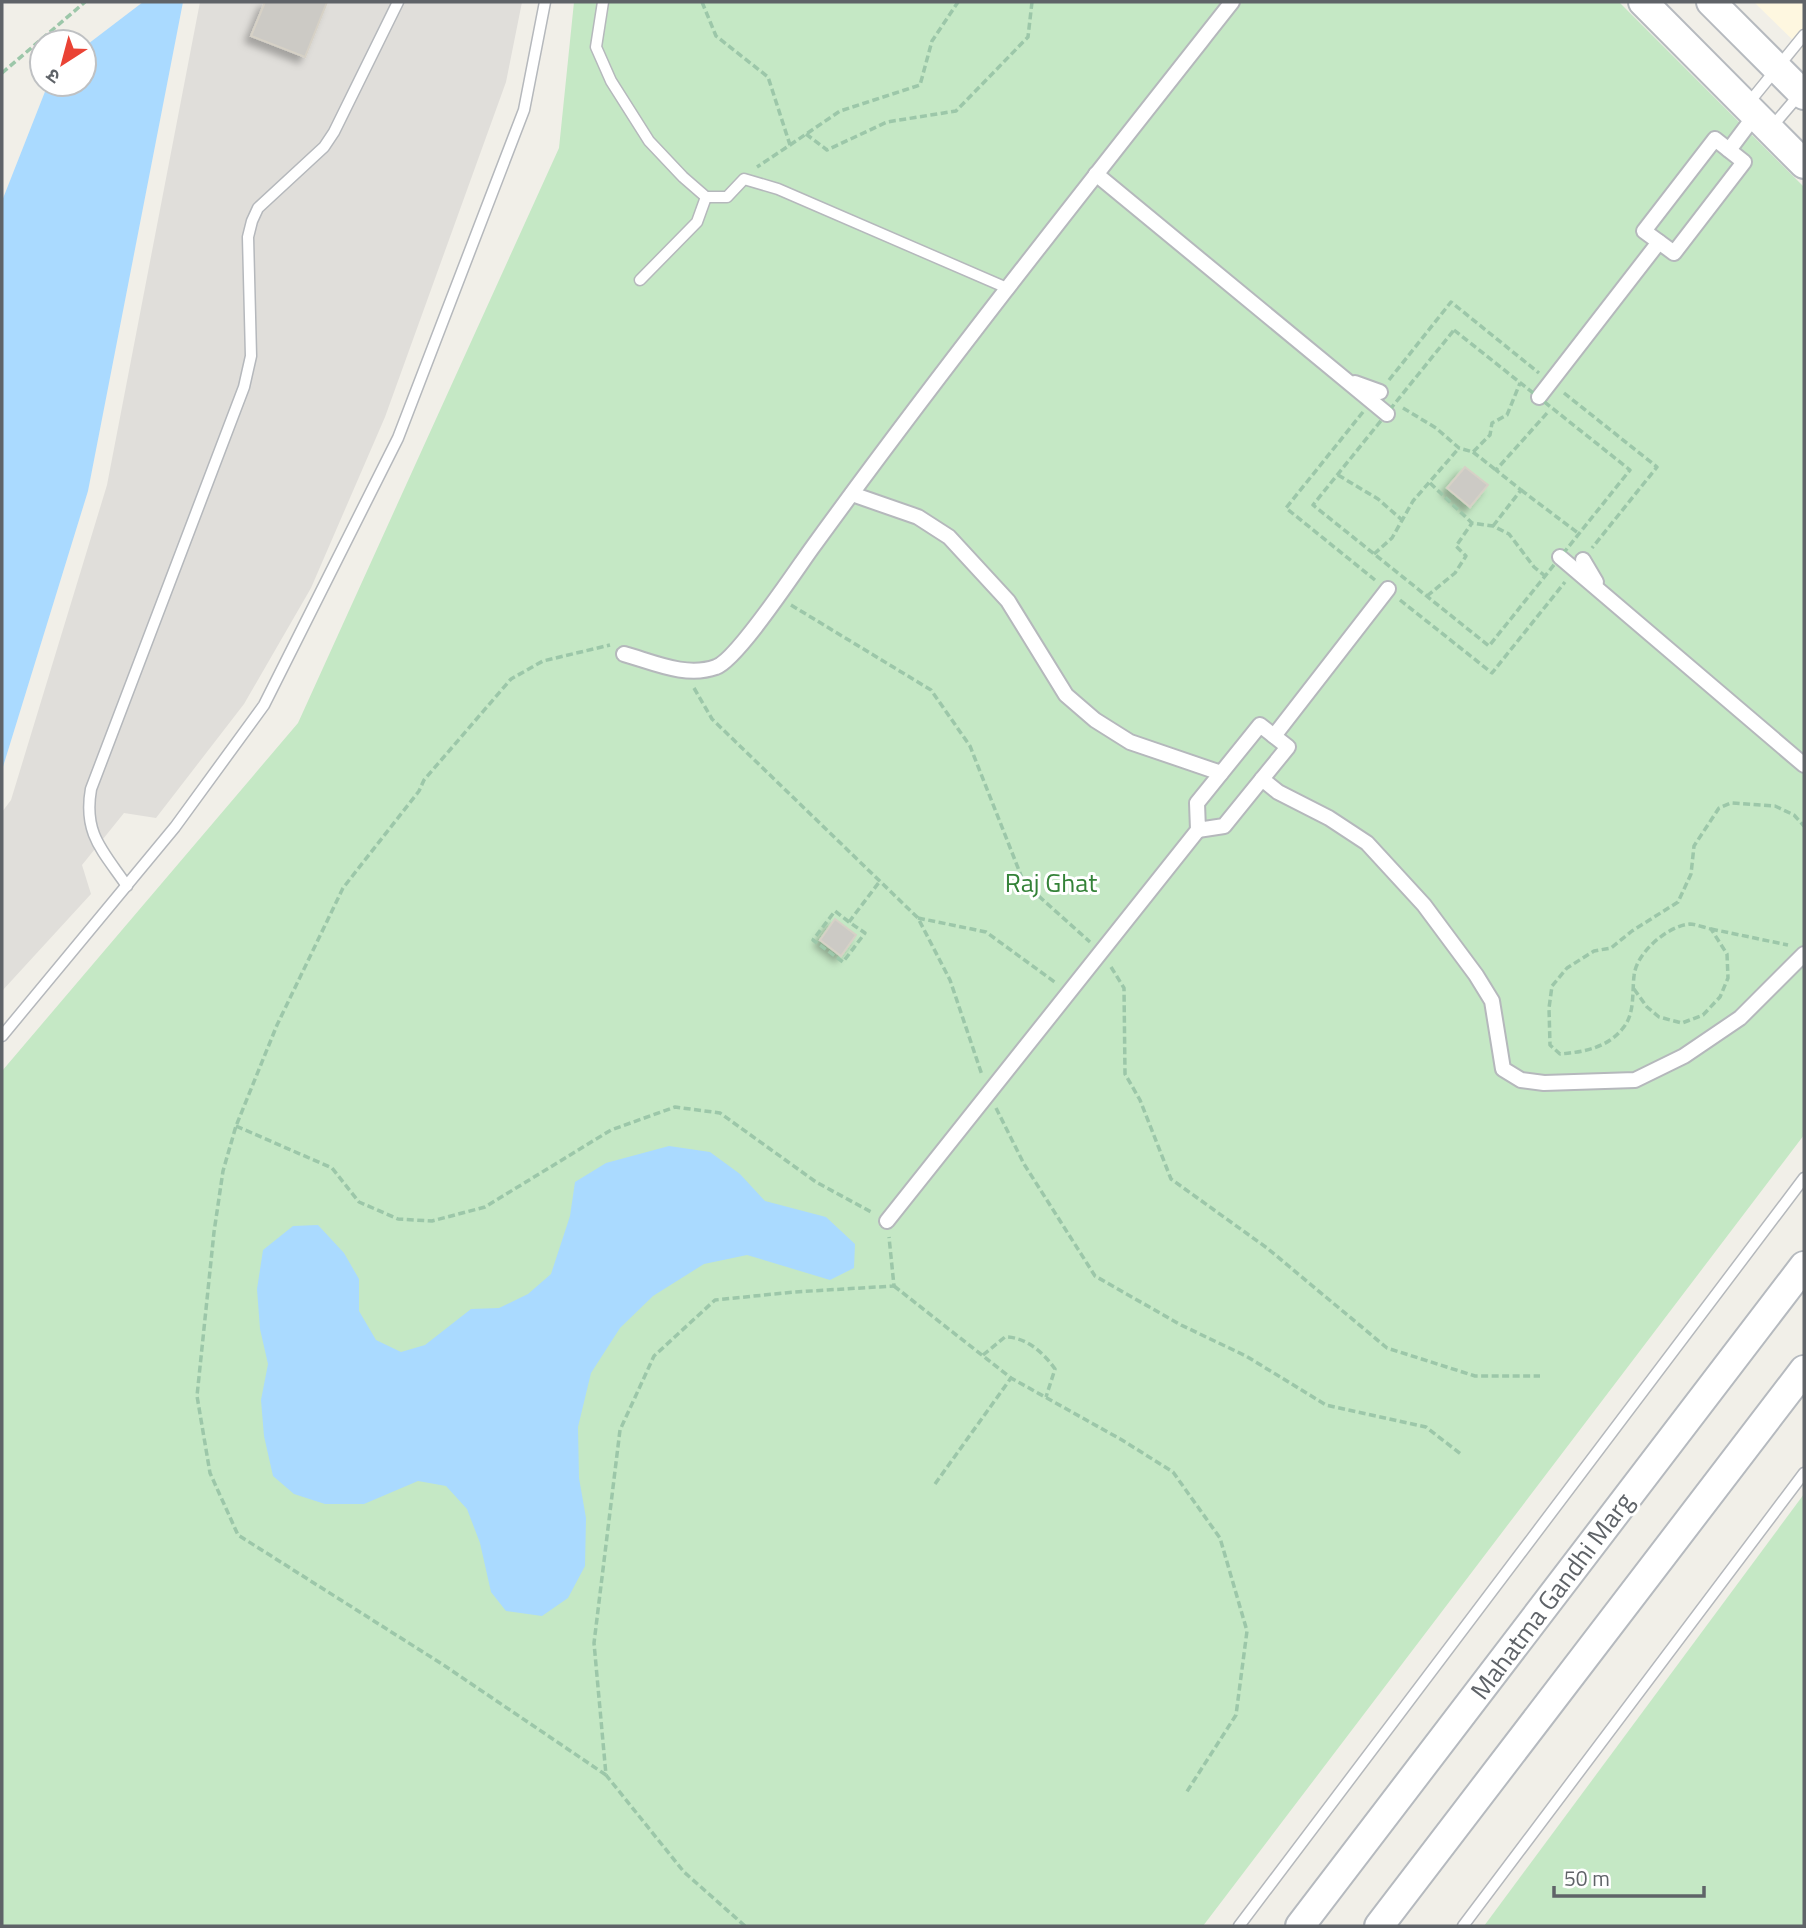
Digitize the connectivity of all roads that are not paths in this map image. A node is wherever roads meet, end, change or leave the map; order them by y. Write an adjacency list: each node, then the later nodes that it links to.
1 (398, 2): 35 (lane)
2 (545, 2): 35 (lane)
3 (603, 2): 14 (lane)
4 (1232, 2): 13 (street)
5 (1643, 2): 10 (main road)
6 (1711, 2): 8 (main road)
7 (1804, 35): 8 (lane)
8 (1777, 68): 9 (main road); 10 (lane)
9 (1803, 92): 10 (lane)
10 (1757, 116): 11 (street); 12 (main road)
11 (1729, 150): 15 (street); 15 (street)
12 (1804, 164)
13 (1096, 174): 17 (street); 18 (street)
14 (706, 197): 16 (lane); 17 (lane)
15 (1659, 242): 20 (street)
16 (640, 279)
17 (1007, 288): 23 (street)
18 (1344, 379): 19 (street); 21 (street); 22 (street)
19 (1380, 392)
20 (1539, 397)
21 (1366, 409)
22 (1391, 409)
23 (852, 494): 29 (street); 32 (street)
24 (1560, 557): 28 (street)
25 (1583, 560): 28 (street)
26 (1569, 578): 28 (street)
27 (1388, 590): 30 (street)
28 (1602, 592): 31 (street)
29 (624, 654)
30 (1275, 736): 32 (street); 33 (street)
31 (1804, 765)
32 (1221, 773): 34 (street)
33 (1262, 779): 34 (street); 36 (street)
34 (1198, 830): 39 (street)
35 (127, 886): 37 (lane)
36 (1804, 954)
37 (2, 1036)
38 (1804, 1178): 43 (lane)
39 (887, 1221)
40 (1804, 1266): 44 (main road, Mahatma Gandhi Marg)
41 (1804, 1370): 45 (main road)
42 (1804, 1473): 46 (lane)
43 (1239, 1926)
44 (1300, 1926)
45 (1379, 1926)
46 (1462, 1926)

